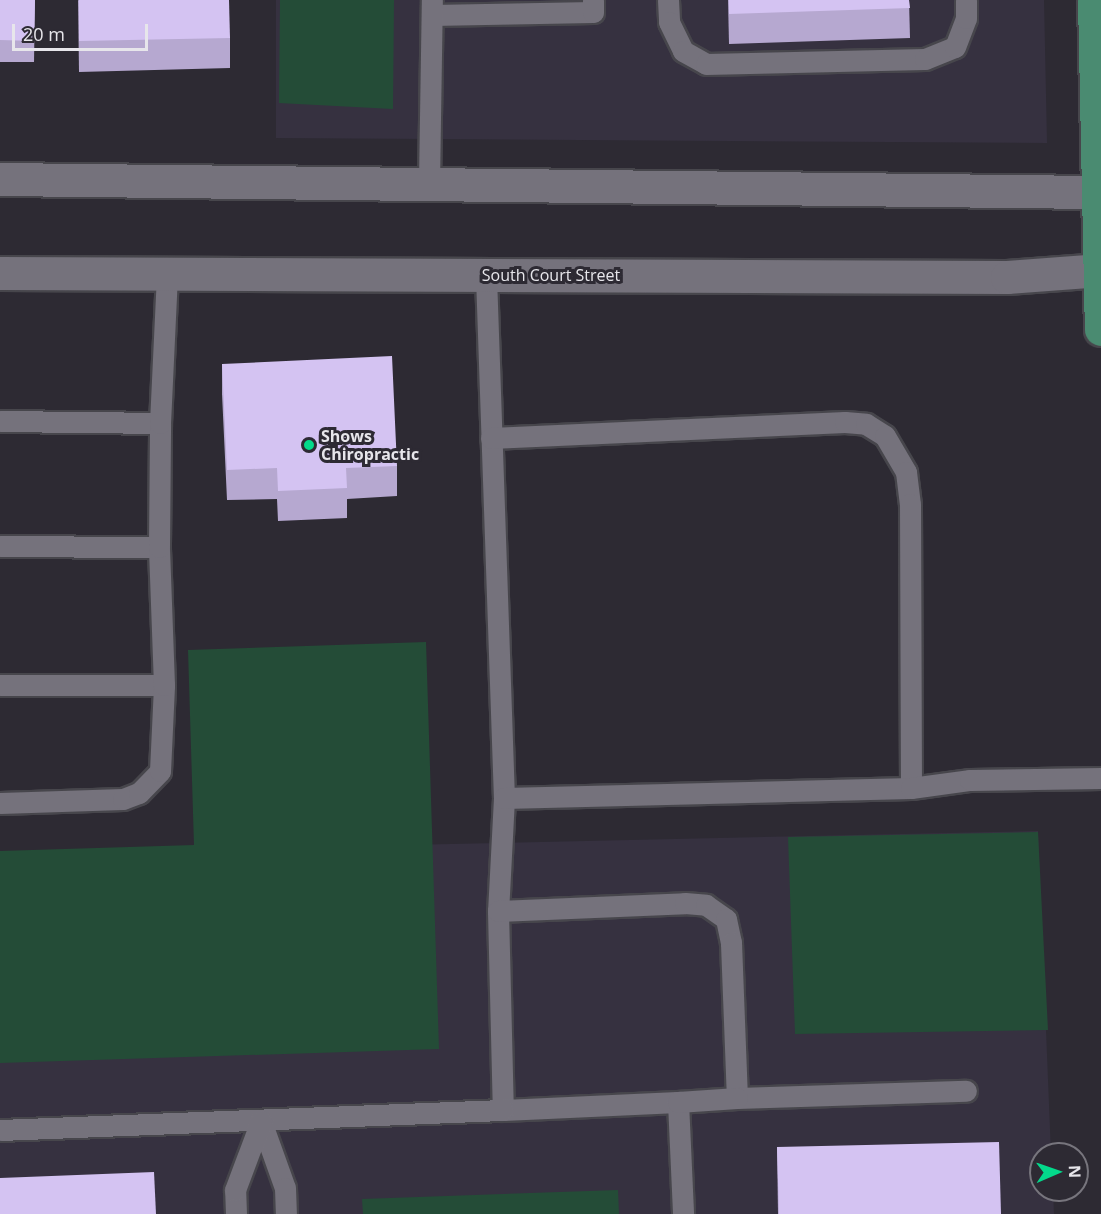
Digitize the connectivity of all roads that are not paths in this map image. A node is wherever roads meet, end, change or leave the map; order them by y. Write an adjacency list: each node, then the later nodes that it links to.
1 (592, 0): 5 (lane)
2 (668, 0): 3 (lane)
3 (966, 0)
4 (1094, 0): 8 (main road)
5 (432, 7): 7 (lane)
6 (0, 179): 7 (street)
7 (429, 182): 8 (street)
8 (1100, 191): 9 (main road)
9 (1100, 270): 12 (street, South Court Street); 13 (main road)
10 (0, 273): 11 (street, South Court Street)
11 (166, 274): 12 (street, South Court Street); 15 (lane)
12 (486, 276): 16 (lane)
13 (1101, 329)
14 (0, 421): 15 (lane)
15 (160, 423): 18 (lane)
16 (491, 438): 22 (lane); 23 (lane)
17 (0, 546): 18 (lane)
18 (159, 547): 20 (lane)
19 (0, 685): 20 (lane)
20 (164, 685): 24 (lane)
21 (1101, 778): 22 (lane)
22 (911, 788): 23 (lane)
23 (504, 798): 25 (lane)
24 (0, 803)
25 (498, 911): 27 (lane); 29 (lane)
26 (966, 1091): 27 (lane)
27 (737, 1098): 28 (lane)
28 (678, 1102): 29 (lane); 34 (lane)
29 (503, 1110): 30 (lane)
30 (261, 1121): 31 (lane); 32 (lane); 33 (lane)
31 (0, 1130)
32 (236, 1214)
33 (286, 1214)
34 (683, 1214)

